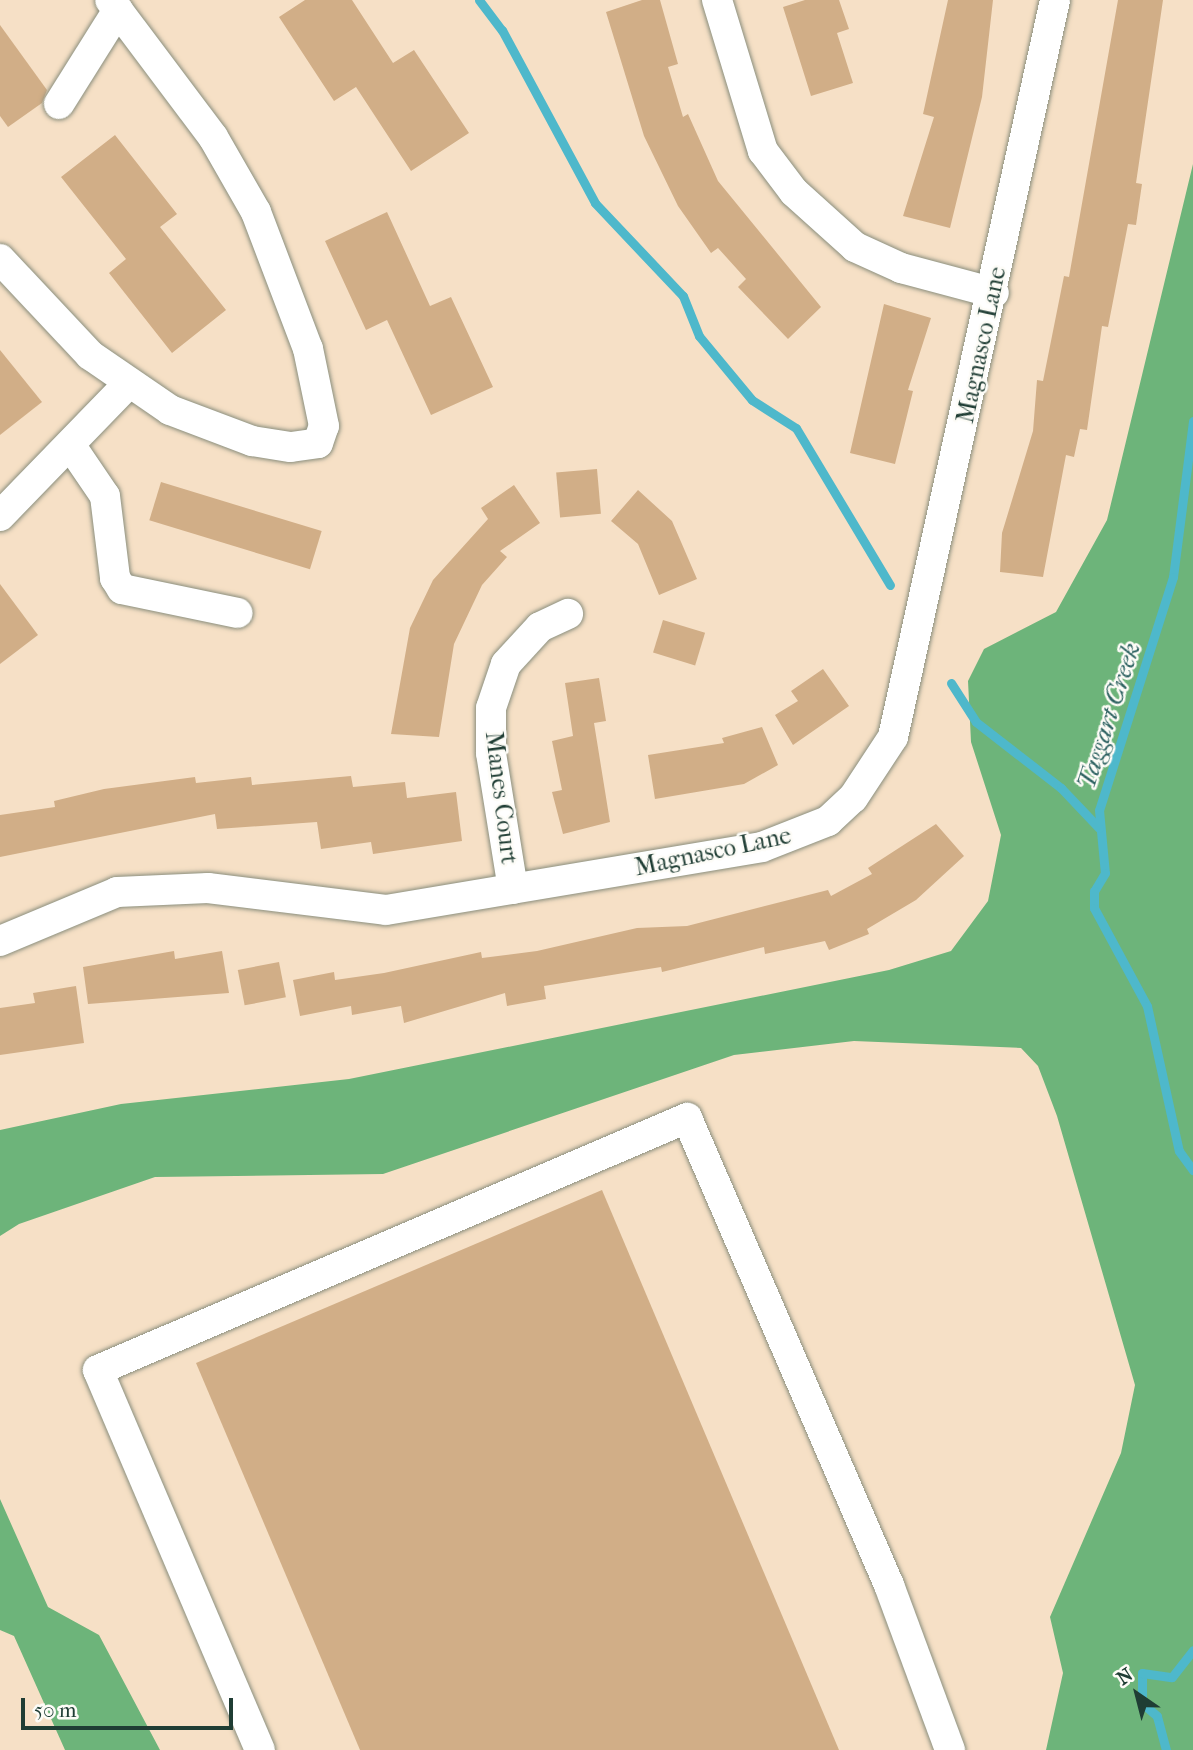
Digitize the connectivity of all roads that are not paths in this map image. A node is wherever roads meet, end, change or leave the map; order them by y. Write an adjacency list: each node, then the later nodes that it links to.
1 (717, 0): 6 (street)
2 (1055, 0): 6 (street, Magnasco Lane)
3 (114, 5): 4 (street); 7 (street)
4 (59, 104)
5 (0, 259): 7 (street)
6 (994, 293): 12 (street, Magnasco Lane)
7 (128, 384): 8 (street)
8 (71, 446): 9 (street); 10 (street)
9 (0, 516)
10 (238, 613)
11 (568, 614): 12 (street, Manes Court)
12 (513, 889): 13 (street, Magnasco Lane)
13 (0, 941)
14 (260, 1750): 15 (street)
15 (950, 1750)

